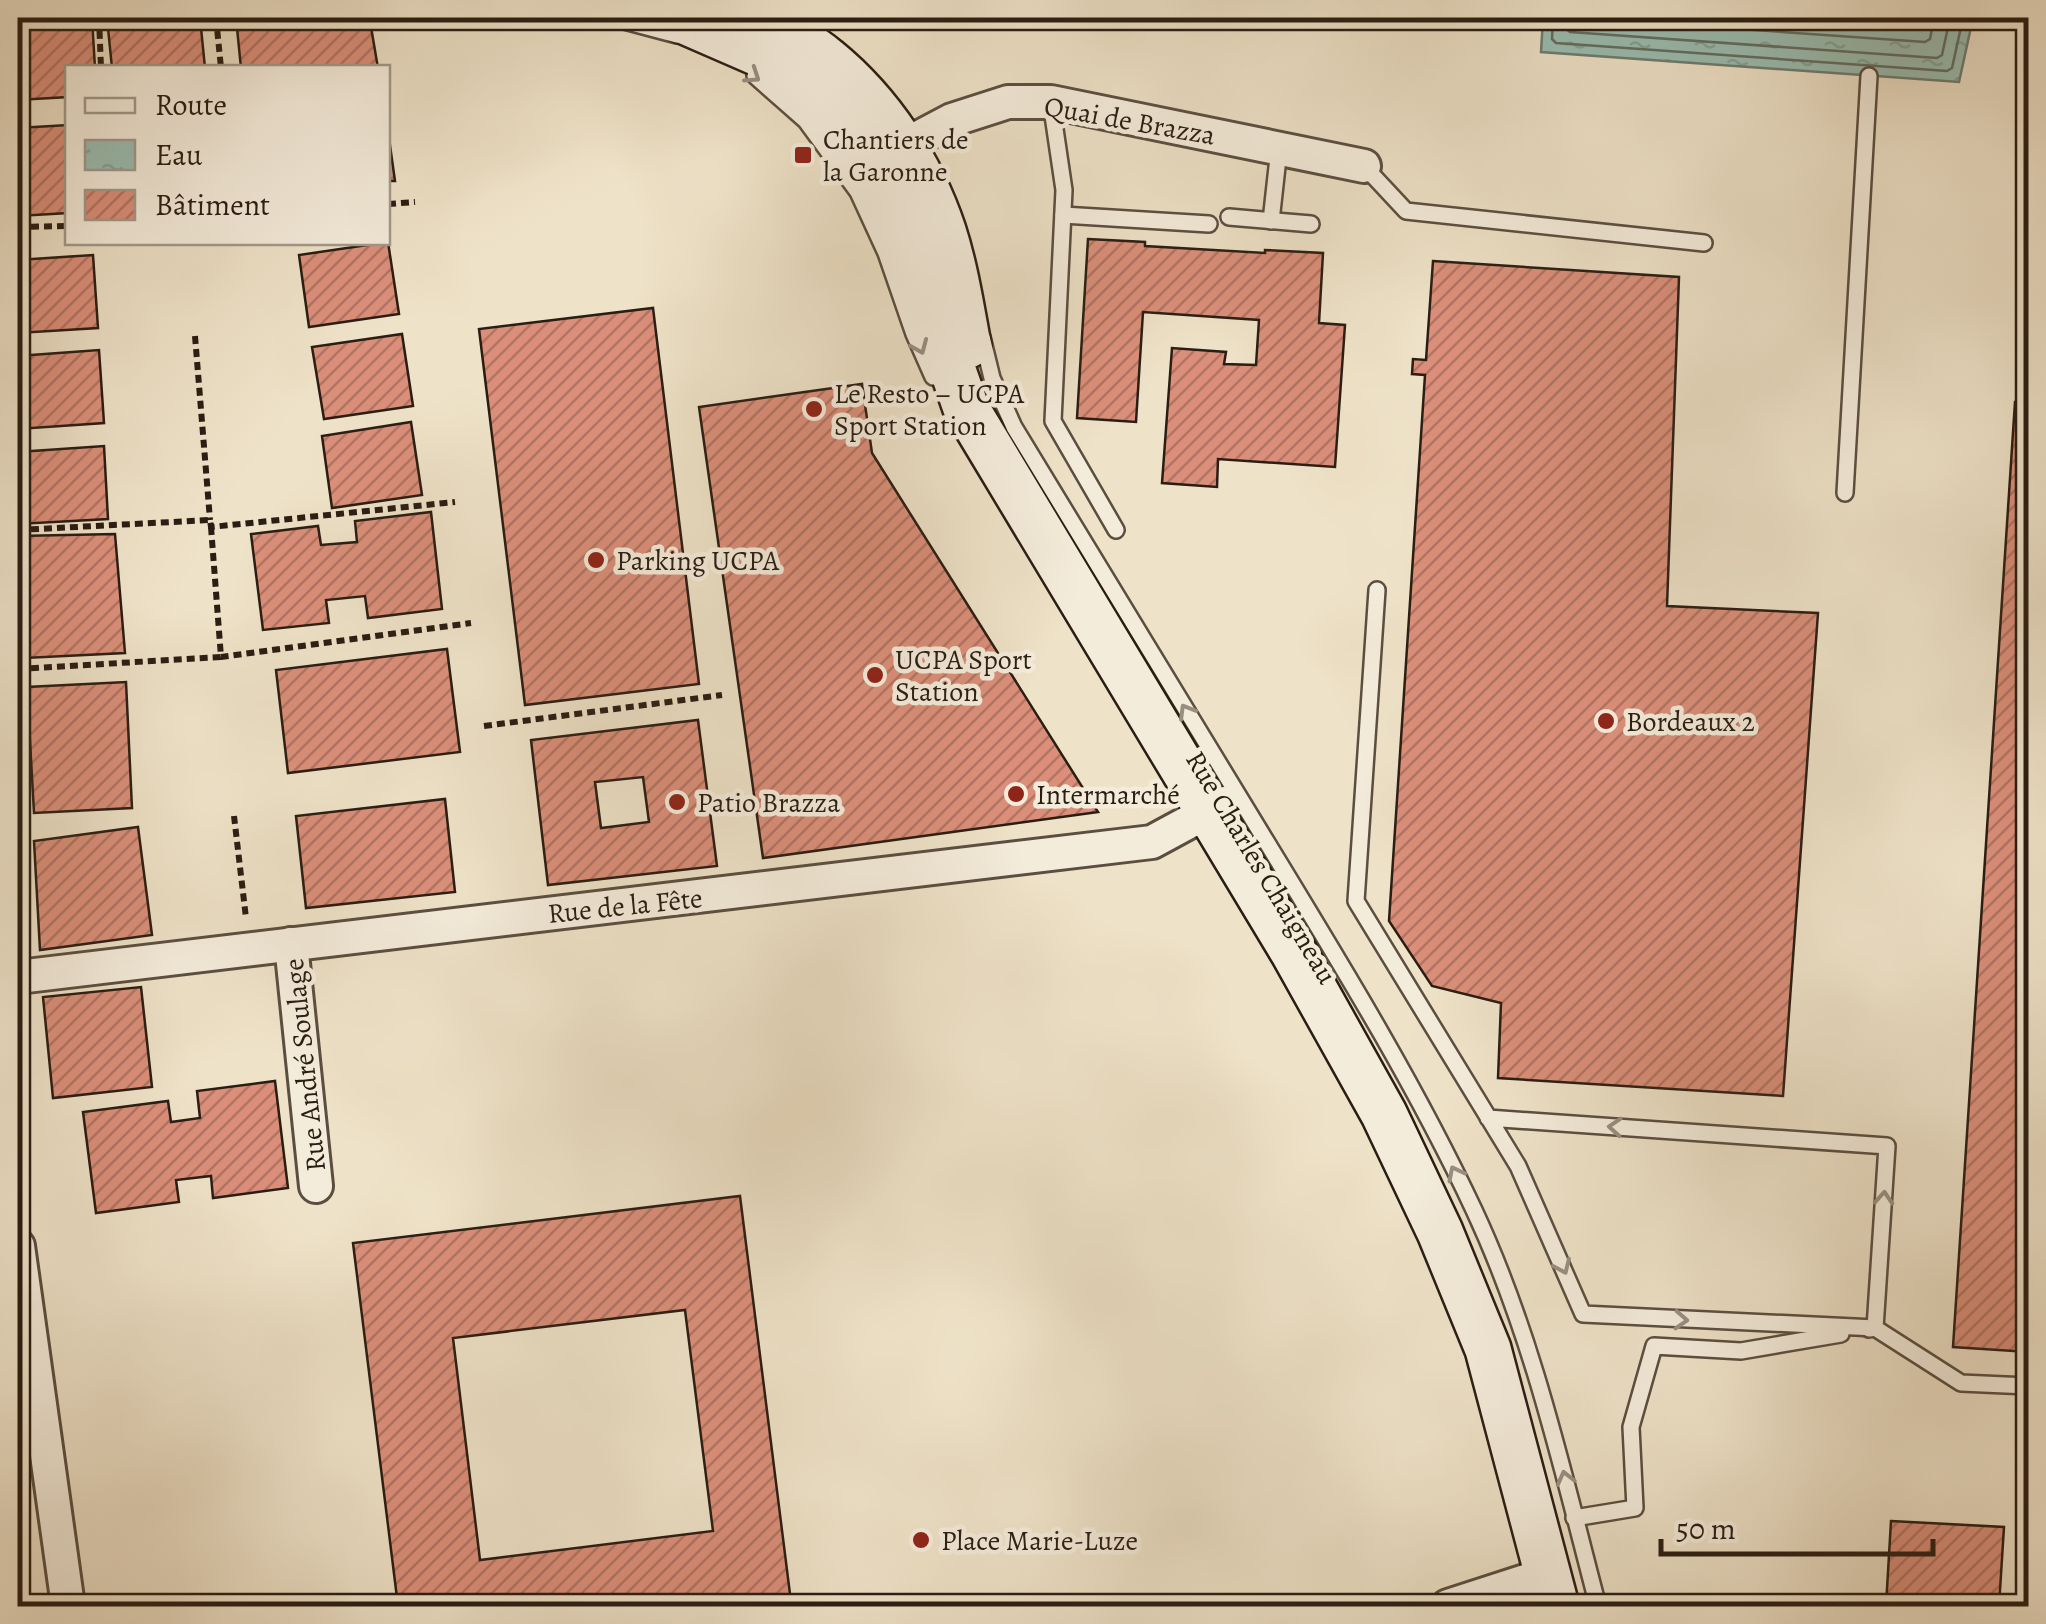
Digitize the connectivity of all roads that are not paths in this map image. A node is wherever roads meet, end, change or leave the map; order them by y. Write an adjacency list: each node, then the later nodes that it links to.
1 (613, 18): 16 (lane, one-way to 16)
2 (678, 18): 6 (main road)
3 (754, 18): 6 (main road)
4 (1868, 76): 17 (lane)
5 (1052, 102): 6 (street, Quai de Brazza); 7 (street, Quai de Brazza); 9 (lane)
6 (906, 146): 21 (main road, Rue Charles Chaigneau)
7 (1280, 149): 8 (street, Quai de Brazza); 11 (lane)
8 (1364, 166): 14 (lane)
9 (1063, 215): 12 (lane); 18 (lane)
10 (1229, 218): 11 (lane)
11 (1271, 221): 13 (lane)
12 (1209, 224)
13 (1310, 224)
14 (1704, 243)
15 (966, 254): 31 (lane, one-way to 15)
16 (936, 385)
17 (1845, 493)
18 (1116, 530)
19 (1023, 534): 21 (lane)
20 (1377, 590): 24 (lane)
21 (1210, 811): 22 (street, Rue de la Fête); 27 (lane); 32 (main road, Rue Charles Chaigneau); 35 (main road, Rue Charles Chaigneau)
22 (291, 944): 23 (street, Rue de la Fête); 25 (street, Rue André Soulage)
23 (18, 977)
24 (1488, 1118): 28 (lane, one-way to 28); 28 (lane, one-way to 24)
25 (316, 1186)
26 (18, 1246): 30 (street)
27 (1458, 1320)
28 (1875, 1328): 29 (lane); 31 (lane)
29 (2028, 1386)
30 (30, 1424): 33 (street)
31 (1574, 1518): 36 (lane)
32 (1540, 1583): 34 (street)
33 (68, 1606)
34 (1448, 1606)
35 (1582, 1606)
36 (1598, 1606)

